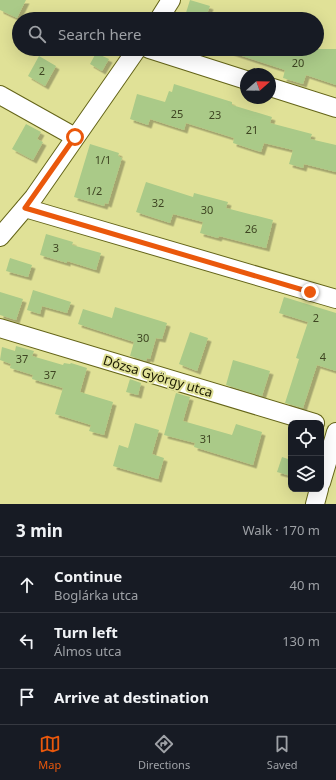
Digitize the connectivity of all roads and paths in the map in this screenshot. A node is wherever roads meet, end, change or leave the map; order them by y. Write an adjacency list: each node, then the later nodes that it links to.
1 (171, 0): 2 (street)
2 (163, 12)
3 (132, 56): 9 (street)
4 (171, 56): 5 (street)
5 (240, 78)
6 (276, 90): 8 (street)
7 (0, 95): 9 (street)
8 (336, 108)
9 (75, 137): 10 (street)
10 (25, 208): 11 (street); 12 (street)
11 (0, 237)
12 (336, 299)
13 (0, 328): 14 (street, Dózsa György utca)
14 (306, 420)
15 (324, 426): 16 (street)
16 (336, 430): 17 (street)
17 (324, 472)
18 (318, 492): 19 (street)
19 (315, 504)

